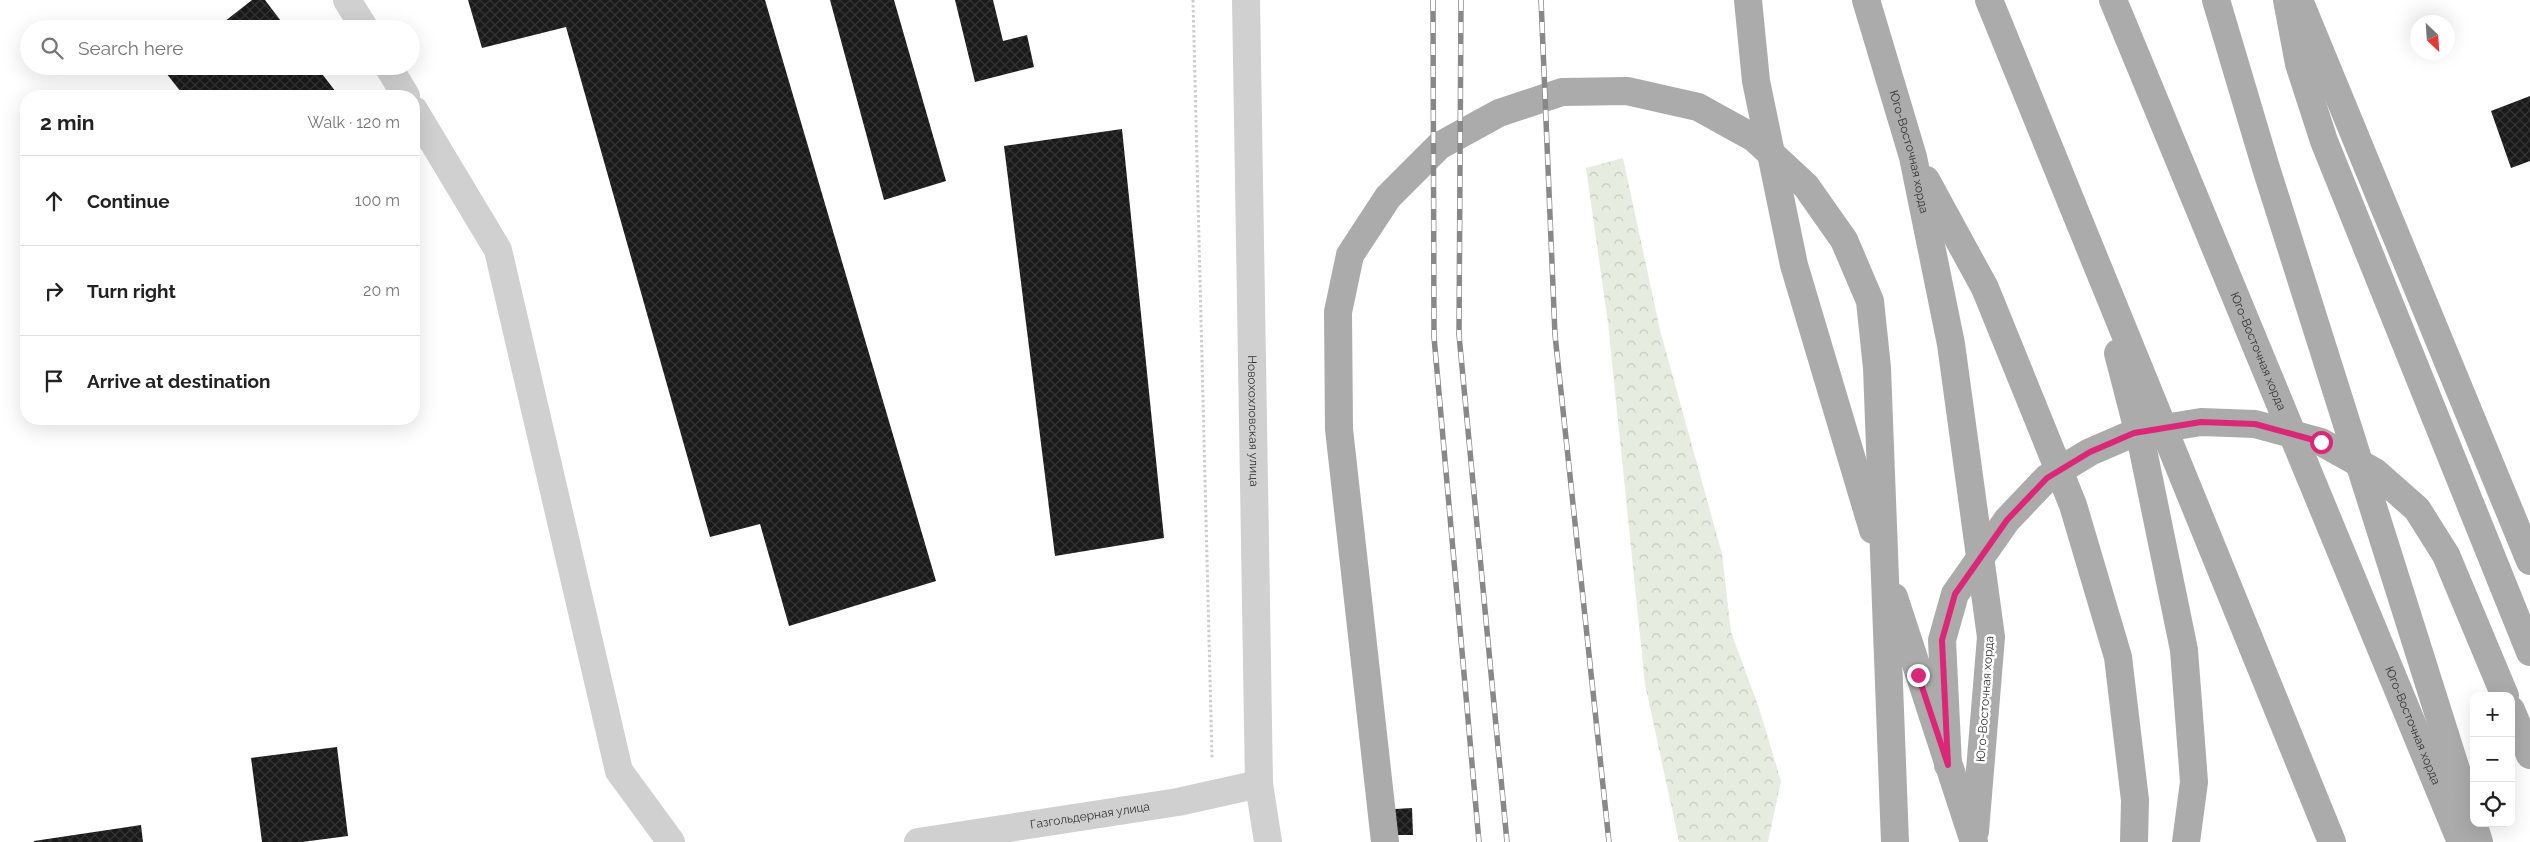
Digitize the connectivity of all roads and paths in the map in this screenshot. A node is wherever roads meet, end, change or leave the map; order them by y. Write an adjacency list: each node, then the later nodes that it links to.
1 (348, 0): 11 (street)
2 (1193, 0): 22 (path)
3 (1246, 0): 24 (street, Новохохловская улица)
4 (1748, 0): 23 (main road)
5 (1866, 0): 15 (main road, Юго-Восточная хорда)
6 (1989, 0): 16 (main road)
7 (2113, 0): 34 (main road, Юго-Восточная хорда)
8 (2216, 0): 35 (main road, Юго-Восточная хорда)
9 (2287, 0): 18 (main road)
10 (2300, 0): 17 (main road)
11 (360, 20)
12 (393, 75): 13 (street)
13 (402, 90)
14 (420, 120): 25 (street)
15 (1914, 157): 30 (main road, Юго-Восточная хорда); 31 (main road)
16 (2092, 252): 32 (main road); 33 (main road)
17 (2530, 562)
18 (2530, 652)
19 (2503, 692): 23 (main road)
20 (2515, 719): 21 (main road)
21 (2530, 755)
22 (1212, 759)
23 (1948, 765): 30 (main road)
24 (1259, 784): 26 (street, Газгольдерная улица); 27 (street, Новохохловская улица)
25 (672, 842)
26 (918, 842)
27 (1268, 842)
28 (1385, 842): 29 (main road)
29 (1895, 842)
30 (1974, 842)
31 (2134, 842)
32 (2186, 842)
33 (2332, 842)
34 (2460, 842)
35 (2479, 842)

